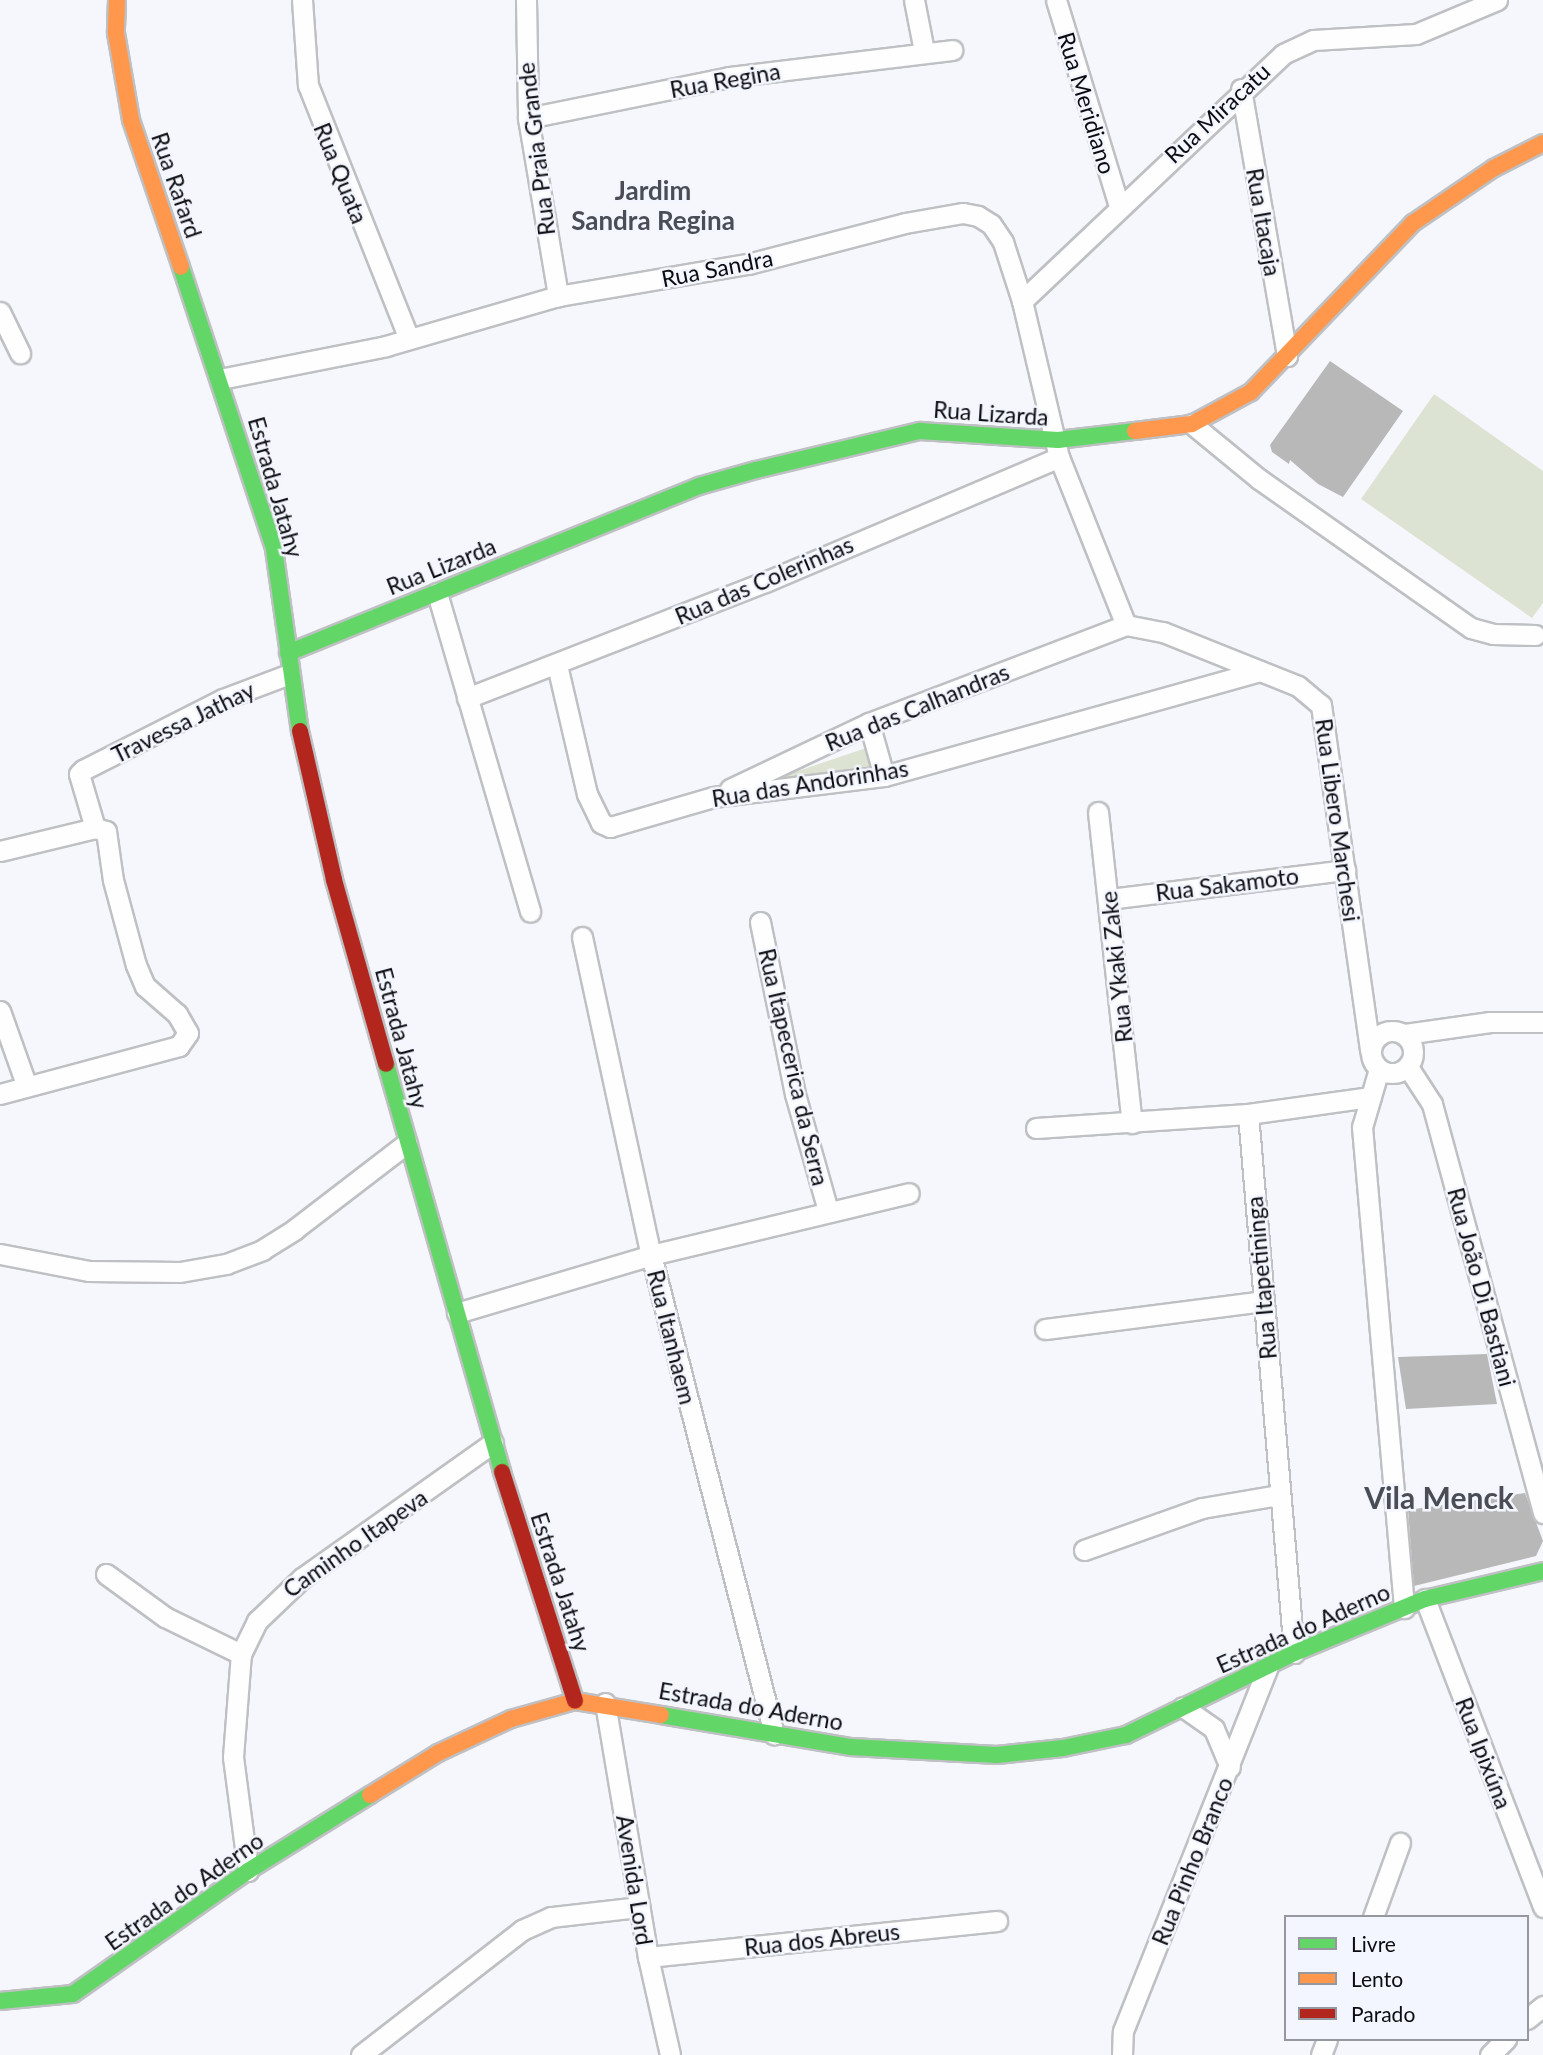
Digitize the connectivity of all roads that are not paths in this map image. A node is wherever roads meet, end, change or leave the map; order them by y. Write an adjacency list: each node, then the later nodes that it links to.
1 (117, 0): 19 (street, Rua Rafard)
2 (302, 0): 16 (street, Rua Quata)
3 (526, 0): 10 (street, Rua Praia Grande)
4 (914, 0): 8 (street)
5 (1056, 0): 12 (street, Rua Meridiano)
6 (1497, 0): 9 (street, Rua Miracatu)
7 (952, 50): 8 (street, Rua Regina)
8 (924, 51): 10 (street, Rua Regina)
9 (1241, 89): 12 (street, Rua Miracatu); 18 (street, Rua Itacaja)
10 (528, 118): 13 (street, Rua Praia Grande)
11 (1543, 142): 18 (street, Rua Lizarda)
12 (1119, 206): 14 (street, Rua Miracatu)
13 (558, 296): 14 (street, Rua Sandra); 16 (street, Rua Sandra)
14 (1023, 301): 21 (street, Rua Sandra)
15 (0, 312): 17 (street)
16 (409, 339): 19 (street, Rua Sandra)
17 (20, 353)
18 (1287, 356): 20 (street, Rua Lizarda)
19 (220, 379): 25 (street, Estrada Jatahy)
20 (1192, 424): 21 (street, Rua Lizarda); 24 (street)
21 (1059, 449): 22 (street, Rua Lizarda); 23 (street); 26 (street, Rua das Colerinhas)
22 (437, 593): 25 (street, Rua Lizarda); 29 (street)
23 (1126, 625): 27 (street, Rua Libero Marchesi); 30 (street, Rua das Calhandras)
24 (1535, 635)
25 (288, 653): 28 (street, Estrada Jatahy)
26 (557, 665): 29 (street, Rua das Colerinhas); 32 (street, Rua das Andorinhas)
27 (1260, 671): 31 (street, Rua das Andorinhas); 36 (street, Rua Libero Marchesi)
28 (289, 674): 34 (street, Travessa Jathay); 53 (street, Estrada Jatahy)
29 (467, 698): 38 (street)
30 (869, 723): 31 (street); 32 (street, Rua das Calhandras)
31 (884, 776): 32 (street, Rua das Andorinhas)
32 (713, 797)
33 (1098, 812): 37 (street, Rua Ykaki Zake)
34 (95, 828): 35 (street); 47 (street)
35 (0, 851)
36 (1345, 870): 37 (street, Rua Sakamoto); 44 (street, Rua Libero Marchesi)
37 (1109, 899): 51 (street, Rua Ykaki Zake)
38 (530, 912)
39 (760, 922): 55 (street, Rua Itapecerica da Serra)
40 (582, 937): 57 (street, Rua Itanhaem)
41 (0, 1011): 47 (street)
42 (1543, 1022): 43 (street)
43 (1405, 1034): 44 (street); 45 (street)
44 (1370, 1051): 46 (street)
45 (1408, 1067): 46 (street); 63 (street, Rua João Di Bastiani)
46 (1379, 1069): 49 (street)
47 (26, 1084): 48 (street)
48 (0, 1094)
49 (1371, 1097): 50 (street); 68 (street)
50 (1248, 1114): 51 (street); 58 (street, Rua Itapetininga)
51 (1132, 1123): 52 (street)
52 (1036, 1128)
53 (407, 1143): 56 (street); 59 (street, Estrada Jatahy)
54 (909, 1194): 55 (street)
55 (828, 1211): 57 (street)
56 (0, 1254)
57 (651, 1255): 59 (street); 75 (street, Rua Itanhaem)
58 (1263, 1301): 60 (street); 62 (street, Rua Itapetininga)
59 (457, 1313): 61 (street, Estrada Jatahy)
60 (1045, 1329)
61 (493, 1443): 70 (street, Caminho Itapeva); 72 (street, Estrada Jatahy)
62 (1278, 1495): 64 (street); 69 (street, Rua Itapetininga)
63 (1543, 1513)
64 (1084, 1550)
65 (1543, 1571): 67 (street, Estrada do Aderno)
66 (106, 1574): 70 (street)
67 (1425, 1599): 68 (street, Estrada do Aderno); 80 (street, Rua Ipixúna)
68 (1404, 1608): 69 (street, Estrada do Aderno)
69 (1294, 1653): 71 (street, Estrada do Aderno)
70 (241, 1654): 78 (street, Caminho Itapeva)
71 (1268, 1668): 74 (street, Estrada do Aderno); 76 (street, Rua Pinho Branco)
72 (575, 1701): 73 (street, Estrada do Aderno); 78 (street, Estrada do Aderno)
73 (605, 1703): 75 (street, Estrada do Aderno); 79 (street, Avenida Lord)
74 (1183, 1707): 75 (street, Estrada do Aderno); 76 (street)
75 (774, 1734)
76 (1230, 1767): 88 (street, Rua Pinho Branco)
77 (1400, 1843): 81 (street)
78 (248, 1871): 84 (street, Estrada do Aderno)
79 (639, 1907): 83 (street, Avenida Lord); 86 (street)
80 (1543, 1907)
81 (1374, 1915)
82 (997, 1921): 83 (street, Rua dos Abreus)
83 (648, 1957): 87 (street, Avenida Lord)
84 (0, 2001)
85 (1504, 2041): 89 (street)
86 (361, 2055)
87 (670, 2055)
88 (1122, 2055)
89 (1490, 2055)

